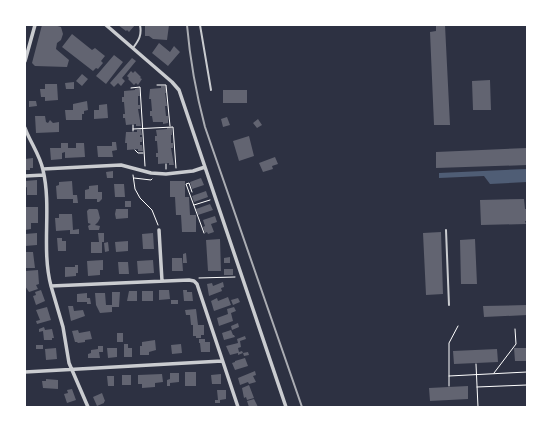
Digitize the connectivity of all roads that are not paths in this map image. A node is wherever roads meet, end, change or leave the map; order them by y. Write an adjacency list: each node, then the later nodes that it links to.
1 (35, 25): 6 (street)
2 (106, 25): 5 (street)
3 (140, 25): 5 (lane)
4 (200, 25): 7 (lane)
5 (133, 48): 9 (street)
6 (25, 61)
7 (211, 90)
8 (25, 128): 10 (street)
9 (205, 167): 10 (street); 23 (street)
10 (43, 169): 11 (street)
11 (44, 175): 12 (street); 16 (street)
12 (25, 176)
13 (159, 230): 15 (street)
14 (446, 230): 17 (lane)
15 (162, 281): 16 (street); 18 (street)
16 (51, 286): 19 (street)
17 (450, 305)
18 (222, 361): 19 (street); 22 (street)
19 (71, 370): 20 (street); 21 (street)
20 (25, 372)
21 (88, 407)
22 (238, 407)
23 (286, 407)

